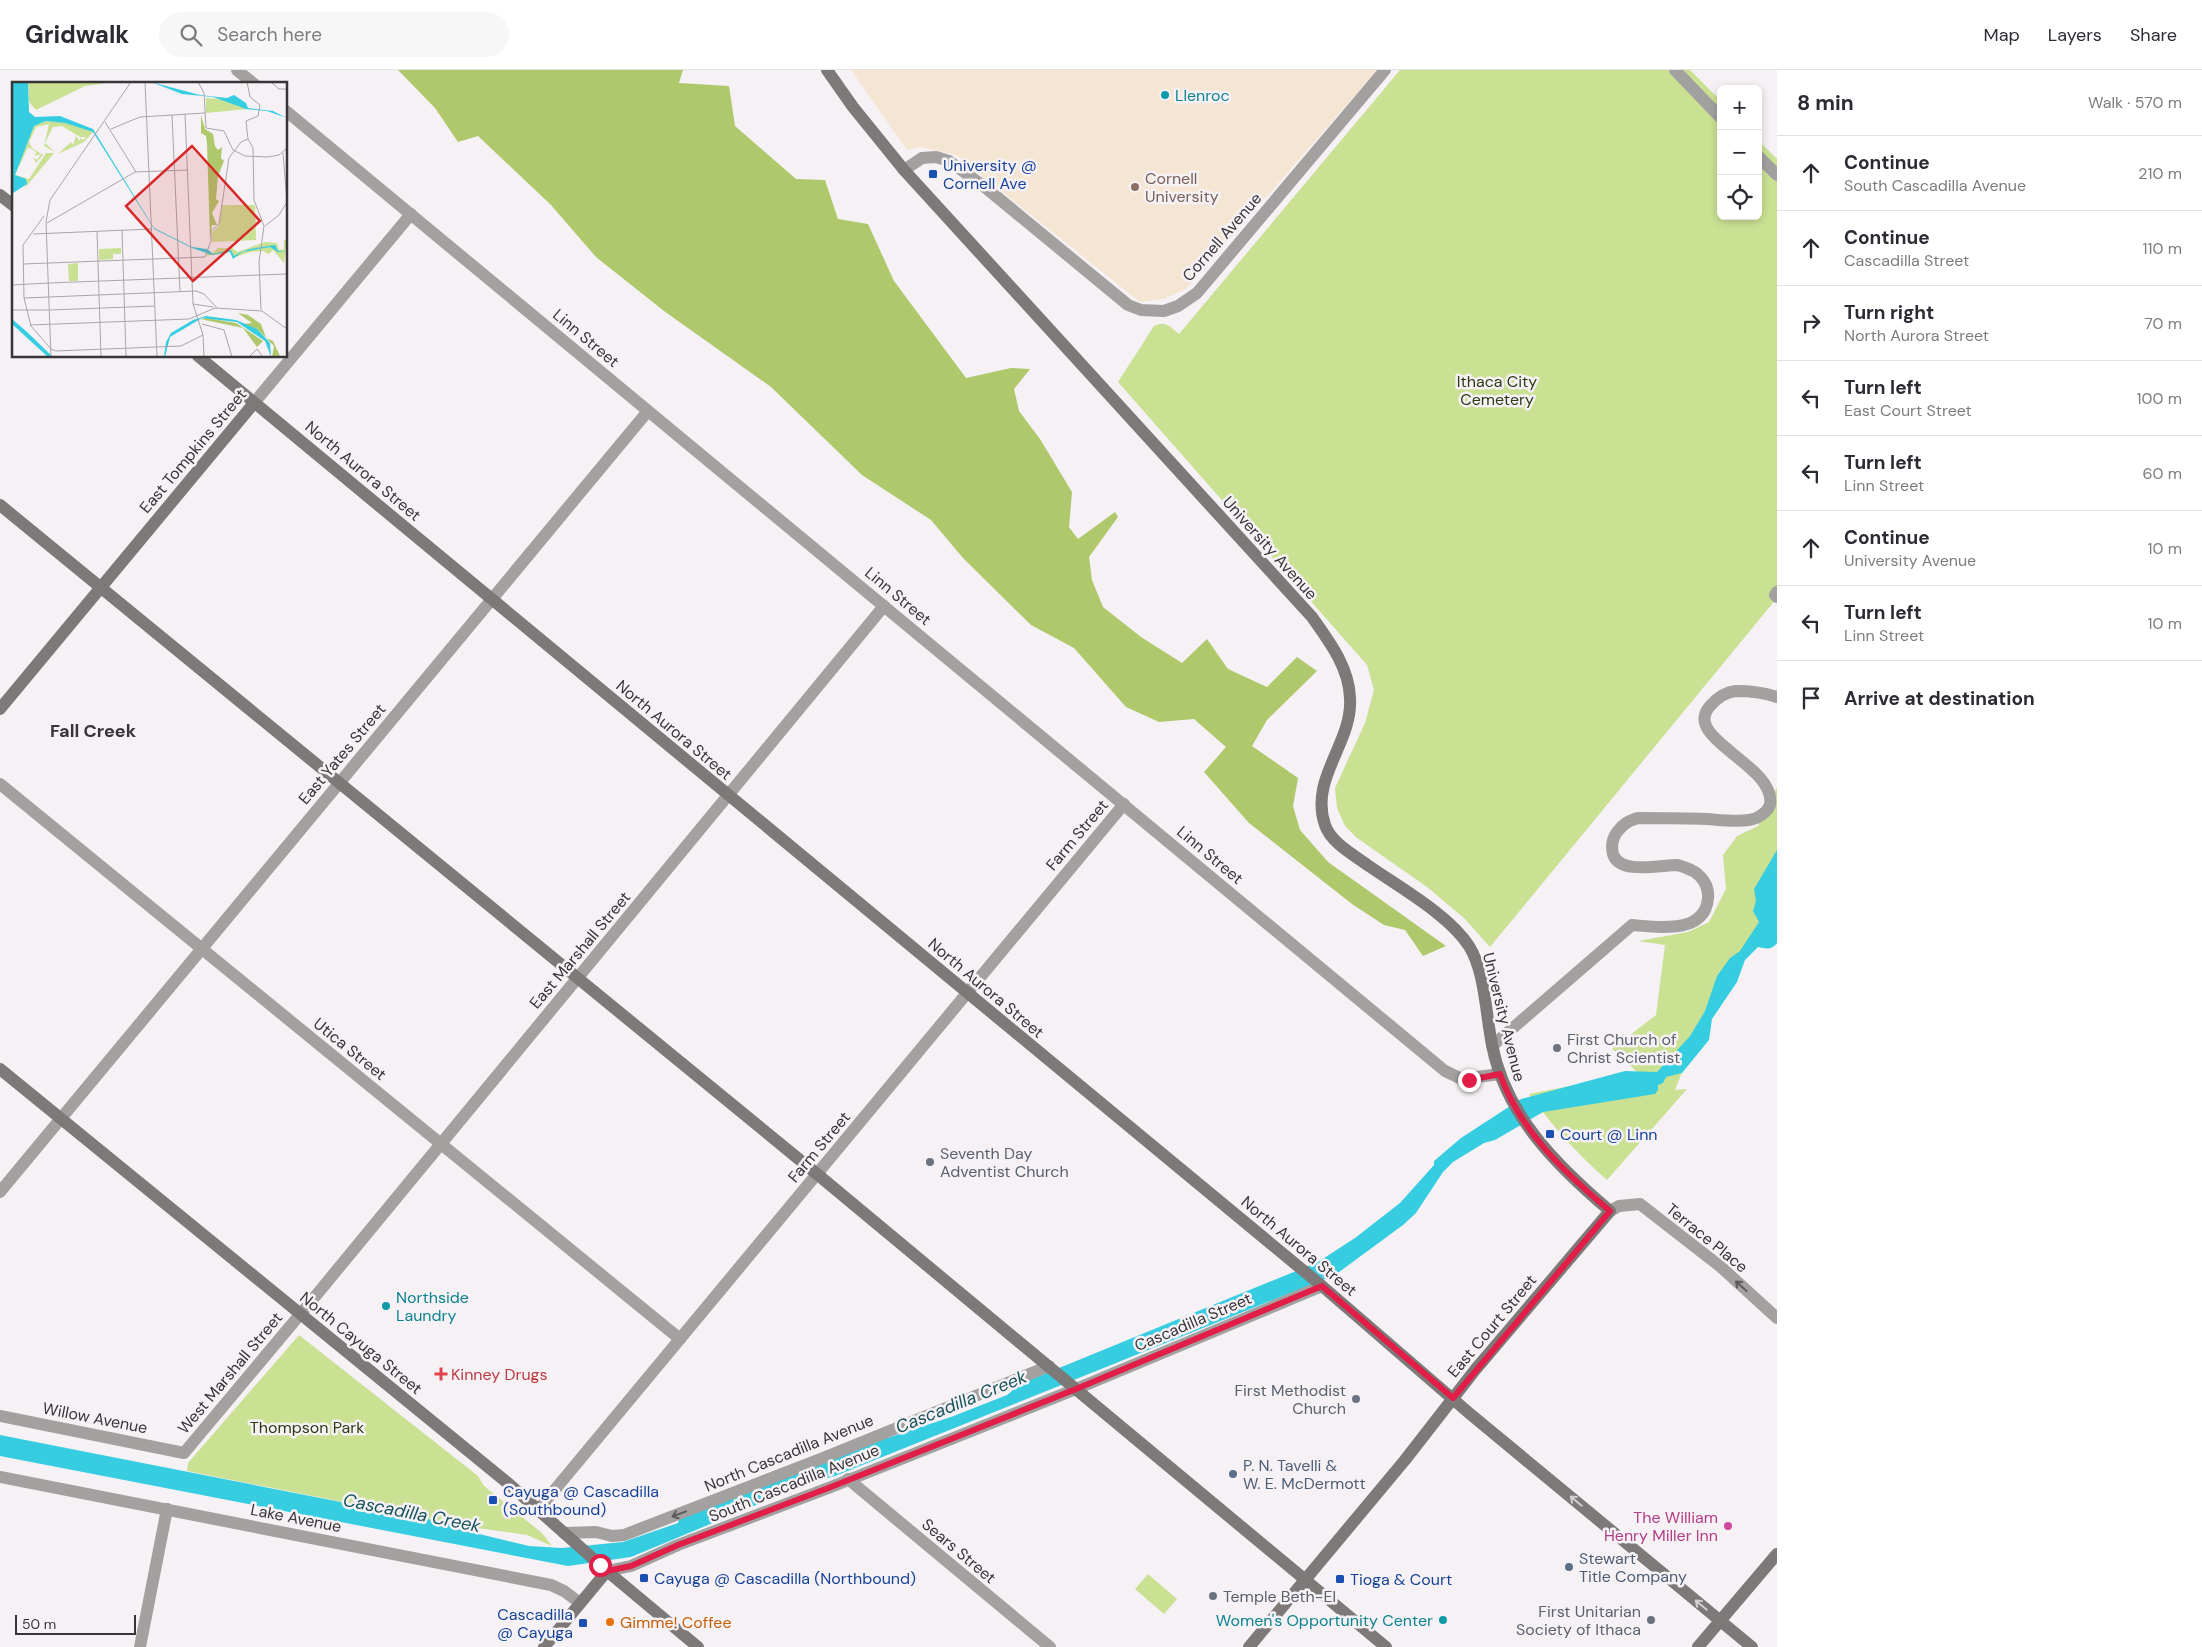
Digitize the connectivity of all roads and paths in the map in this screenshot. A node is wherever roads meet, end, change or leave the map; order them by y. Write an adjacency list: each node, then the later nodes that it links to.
1 (237, 70): 5 (street)
2 (827, 70): 9 (street, University Avenue)
3 (1675, 70): 7 (street)
4 (1383, 71): 9 (street, Cornell Avenue)
5 (252, 82)
6 (288, 113): 13 (street, Linn Street)
7 (1717, 114)
8 (1762, 160): 10 (street)
9 (904, 170): 32 (street, University Avenue)
10 (1777, 175)
11 (0, 195): 12 (street)
12 (12, 204)
13 (412, 214): 15 (street, East Tompkins Street); 16 (street, Linn Street)
14 (200, 358): 15 (street, North Aurora Street)
15 (254, 403): 18 (street, East Tompkins Street); 21 (street, North Aurora Street)
16 (648, 411): 21 (street, East Yates Street); 22 (street, Linn Street)
17 (0, 505): 18 (street)
18 (101, 587): 24 (street, East Tompkins Street); 25 (street)
19 (1777, 592): 20 (street)
20 (1777, 597)
21 (492, 600): 25 (street, East Yates Street); 27 (street, North Aurora Street)
22 (884, 606): 27 (street, East Marshall Street); 28 (street, Linn Street)
23 (1777, 697): 32 (street)
24 (0, 709)
25 (339, 783): 29 (street, East Yates Street); 30 (street)
26 (0, 784): 29 (street, Utica Street)
27 (728, 796): 30 (street, East Marshall Street); 31 (street, North Aurora Street)
28 (1124, 804): 31 (street, Farm Street); 34 (street, Linn Street)
29 (202, 949): 35 (street, East Yates Street); 36 (street, Utica Street)
30 (578, 978): 36 (street, East Marshall Street); 37 (street)
31 (968, 993): 37 (street, Farm Street); 40 (street, North Aurora Street)
32 (1492, 1046): 34 (street, University Avenue)
33 (0, 1069): 35 (street, North Cayuga Street)
34 (1500, 1074): 39 (street, University Avenue)
35 (60, 1118): 38 (street, East Yates Street); 41 (street, North Cayuga Street)
36 (441, 1144): 41 (street, East Marshall Street); 43 (street, Utica Street)
37 (817, 1174): 43 (street, Farm Street); 44 (street)
38 (0, 1192)
39 (1610, 1211): 42 (street, Terrace Place, one-way to 39); 46 (street, East Court Street)
40 (1322, 1286): 45 (street, Cascadilla Street); 46 (street, North Aurora Street)
41 (300, 1315): 48 (street, West Marshall Street); 52 (street, North Cayuga Street)
42 (1777, 1318)
43 (680, 1339): 52 (street, Farm Street)
44 (1049, 1366): 45 (street); 53 (street, North Cascadilla Avenue, one-way to 53)
45 (1076, 1389): 50 (street, South Cascadilla Avenue); 56 (street)
46 (1453, 1398): 56 (street, East Court Street); 58 (street, North Aurora Street, one-way to 46)
47 (0, 1416): 48 (street, Willow Avenue)
48 (184, 1453)
49 (0, 1476): 51 (street, Lake Avenue)
50 (848, 1479): 55 (street, South Cascadilla Avenue); 62 (street, Sears Street)
51 (167, 1510): 57 (street, Lake Avenue); 59 (street)
52 (538, 1510): 53 (street, North Cayuga Street)
53 (564, 1533): 55 (street, North Cayuga Street)
54 (1777, 1554): 58 (street)
55 (607, 1571): 57 (street); 61 (street, North Cayuga Street)
56 (1305, 1579): 63 (street, East Court Street); 64 (street)
57 (580, 1604): 60 (street)
58 (1720, 1622): 65 (street); 66 (street, North Aurora Street)
59 (140, 1647)
60 (544, 1647)
61 (698, 1647)
62 (1050, 1647)
63 (1248, 1647)
64 (1386, 1647)
65 (1698, 1647)
66 (1752, 1647)

